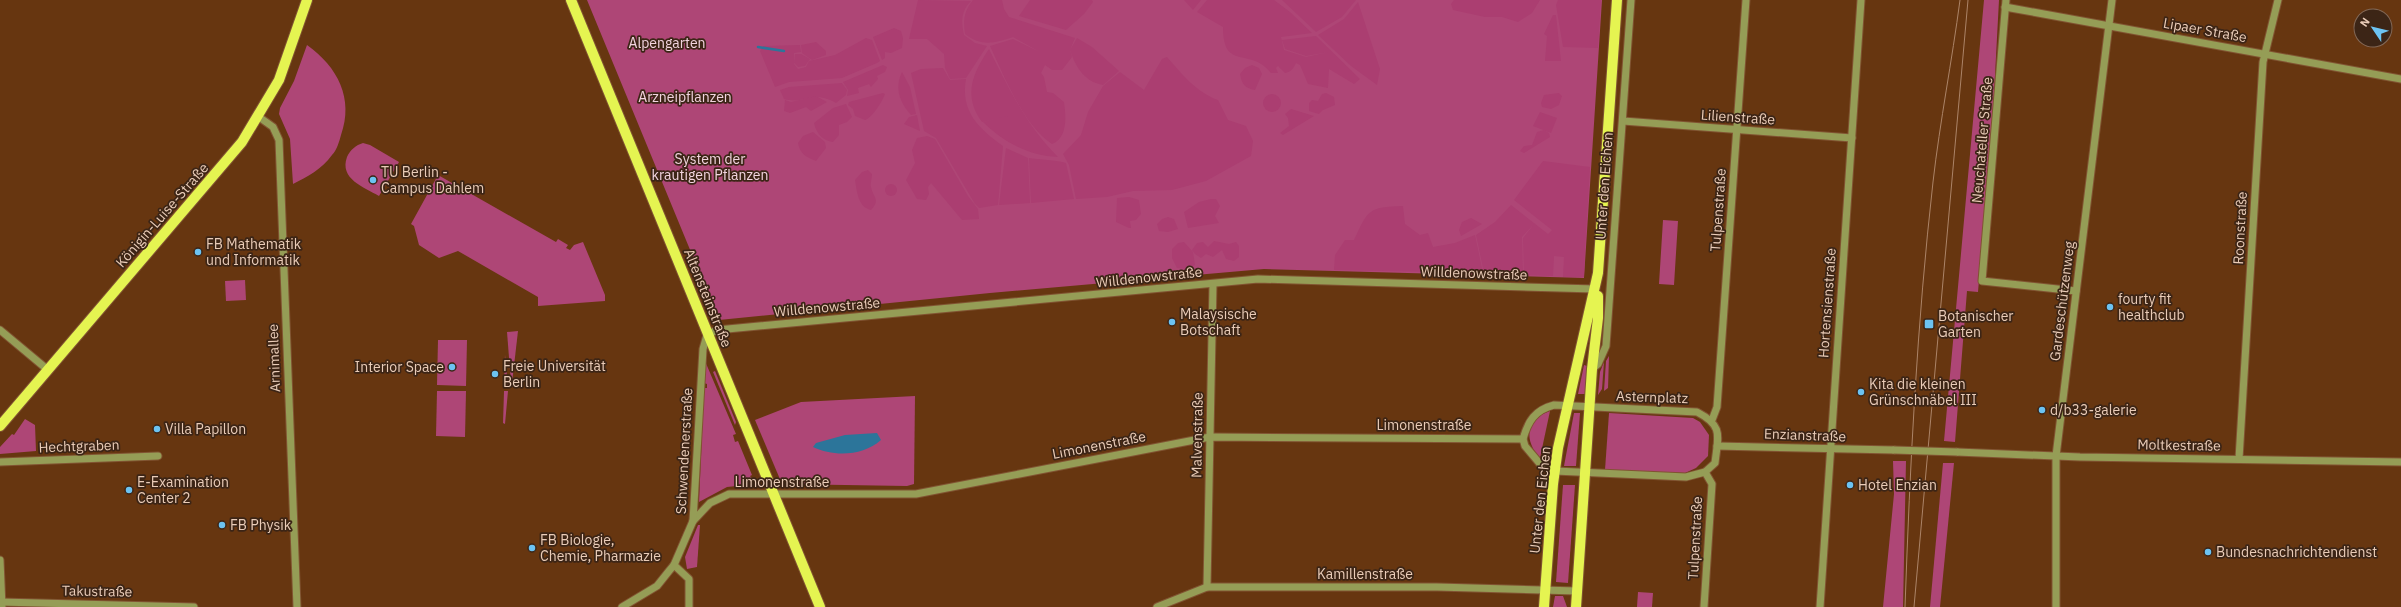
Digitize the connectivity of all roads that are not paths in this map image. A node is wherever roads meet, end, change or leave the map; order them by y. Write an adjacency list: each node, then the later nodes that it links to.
1 (307, 0): 13 (main road, Königin-Luise-Straße)
2 (571, 0): 21 (main road, Altensteinstraße)
3 (1617, 0): 18 (main road, Unter den Eichen)
4 (1631, 0): 14 (street, Unter den Eichen)
5 (1746, 0): 15 (street, Tulpenstraße)
6 (1862, 0): 16 (street, Hortensienstraße)
7 (2112, 0): 10 (street, Gardeschützenweg)
8 (2278, 0): 11 (street, Roonstraße)
9 (2005, 4): 10 (street, Lipaer Straße); 19 (street, Neuchateller Straße)
10 (2109, 26): 11 (street, Lipaer Straße); 19 (street, Gardeschützenweg)
11 (2264, 54): 12 (street, Lipaer Straße); 35 (street, Roonstraße)
12 (2401, 79)
13 (259, 117): 23 (main road, Königin-Luise-Straße); 50 (street, Arnimallee)
14 (1623, 120): 15 (street, Lilienstraße); 22 (street, Unter den Eichen)
15 (1736, 130): 16 (street, Lilienstraße); 26 (street, Tulpenstraße)
16 (1852, 138): 31 (street, Hortensienstraße)
17 (1213, 284): 18 (street, Willdenowstraße); 21 (street, Willdenowstraße); 28 (street, Malvenstraße)
18 (1596, 285): 22 (main road, Unter den Eichen); 24 (main road, Unter den Eichen)
19 (2076, 291): 34 (street, Gardeschützenweg)
20 (0, 330): 23 (street)
21 (708, 334): 41 (main road, Altensteinstraße); 42 (street, Schwendenerstraße)
22 (1592, 369): 25 (main road, Unter den Eichen)
23 (48, 370): 27 (main road, Königin-Luise-Straße)
24 (1568, 405): 25 (street, Asternplatz); 29 (street, Asternplatz); 38 (main road, Unter den Eichen)
25 (1590, 407): 26 (street, Asternplatz); 40 (main road, Unter den Eichen)
26 (1712, 420): 30 (street)
27 (0, 426)
28 (1210, 437): 29 (street, Limonenstraße); 41 (street, Limonenstraße); 45 (street, Malvenstraße)
29 (1523, 439): 38 (street)
30 (1717, 446): 31 (street, Enzianstraße); 39 (street)
31 (1830, 449): 32 (street, Enzianstraße, bridge); 58 (street, Hortensienstraße)
32 (1957, 452): 34 (street, Moltkestraße)
33 (158, 456): 36 (street, Hechtgraben)
34 (2056, 456): 35 (street, Moltkestraße); 59 (street, Gardeschützenweg)
35 (2239, 459): 37 (street, Moltkestraße)
36 (0, 462)
37 (2401, 462)
38 (1555, 471): 40 (street); 46 (main road, Unter den Eichen)
39 (1705, 472): 40 (street); 57 (street, Tulpenstraße)
40 (1585, 473): 47 (main road, Unter den Eichen)
41 (773, 494): 42 (street, Limonenstraße); 53 (main road, Altensteinstraße)
42 (693, 521): 44 (street, Schwendenerstraße)
43 (0, 560): 48 (street)
44 (674, 565): 51 (street); 52 (street)
45 (1208, 588): 46 (street, Kamillenstraße); 54 (street, Kamillenstraße)
46 (1546, 590): 47 (street, Kamillenstraße); 55 (main road, Unter den Eichen)
47 (1577, 591): 56 (main road, Unter den Eichen)
48 (1, 603): 49 (street, Takustraße)
49 (194, 607)
50 (298, 607)
51 (622, 607)
52 (690, 607)
53 (820, 607)
54 (1157, 607)
55 (1544, 607)
56 (1576, 607)
57 (1704, 607)
58 (1820, 607)
59 (2056, 607)

